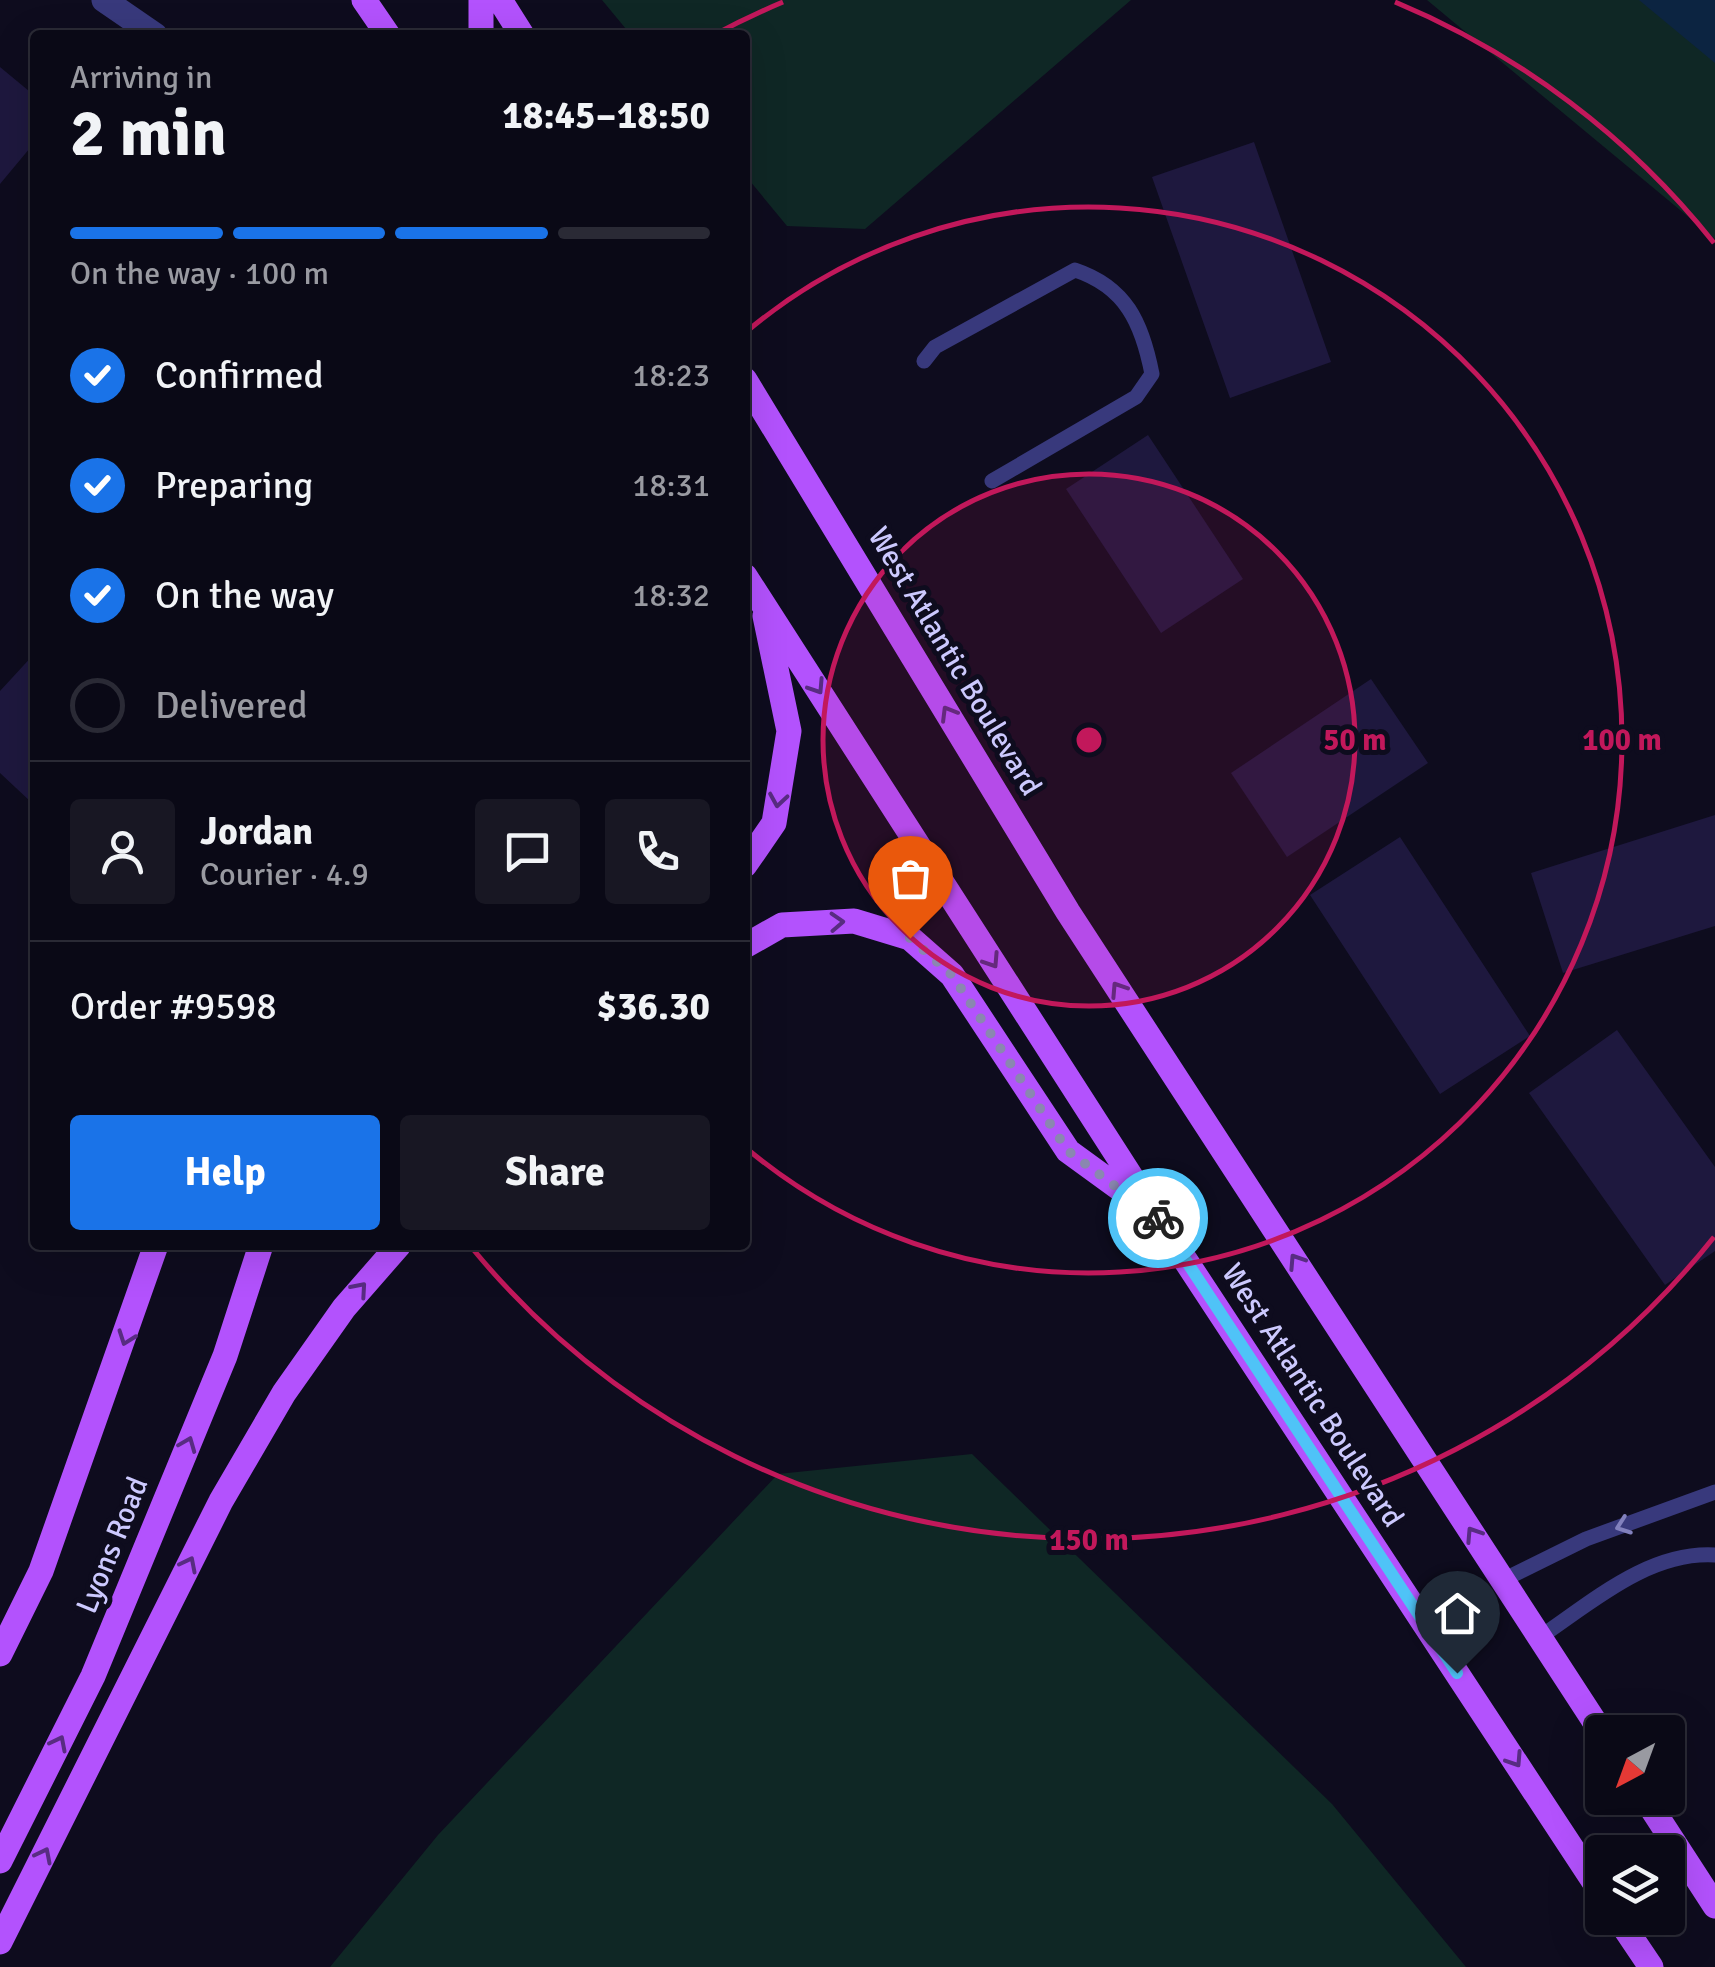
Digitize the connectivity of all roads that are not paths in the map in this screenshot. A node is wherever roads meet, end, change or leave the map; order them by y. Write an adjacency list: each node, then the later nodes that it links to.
1 (104, 0): 6 (street)
2 (364, 0): 5 (main road)
3 (481, 0): 7 (main road)
4 (500, 0): 8 (main road)
5 (381, 23)
6 (148, 30)
7 (481, 30)
8 (519, 30)
9 (924, 361): 11 (lane)
10 (750, 388): 22 (main road, West Atlantic Boulevard, one-way to 10)
11 (992, 481)
12 (750, 584): 13 (main road, West Atlantic Boulevard)
13 (762, 602): 14 (main road, one-way to 14); 16 (main road, West Atlantic Boulevard, one-way to 16)
14 (750, 858)
15 (750, 943): 16 (main road, one-way to 16)
16 (1155, 1214): 28 (main road, West Atlantic Boulevard, one-way to 28)
17 (154, 1250): 24 (main road, Lyons Road, one-way to 24)
18 (259, 1250): 27 (main road, Lyons Road, one-way to 18)
19 (395, 1250): 31 (main road, one-way to 19)
20 (1715, 1492): 22 (lane, one-way to 22)
21 (1715, 1555): 23 (lane)
22 (1503, 1580): 23 (main road, West Atlantic Boulevard)
23 (1540, 1637): 25 (main road, West Atlantic Boulevard)
24 (0, 1654)
25 (1590, 1715)
26 (1655, 1815): 29 (main road)
27 (0, 1861)
28 (1585, 1868)
29 (1715, 1906)
30 (1629, 1935): 32 (main road)
31 (0, 1942)
32 (1650, 1967)

